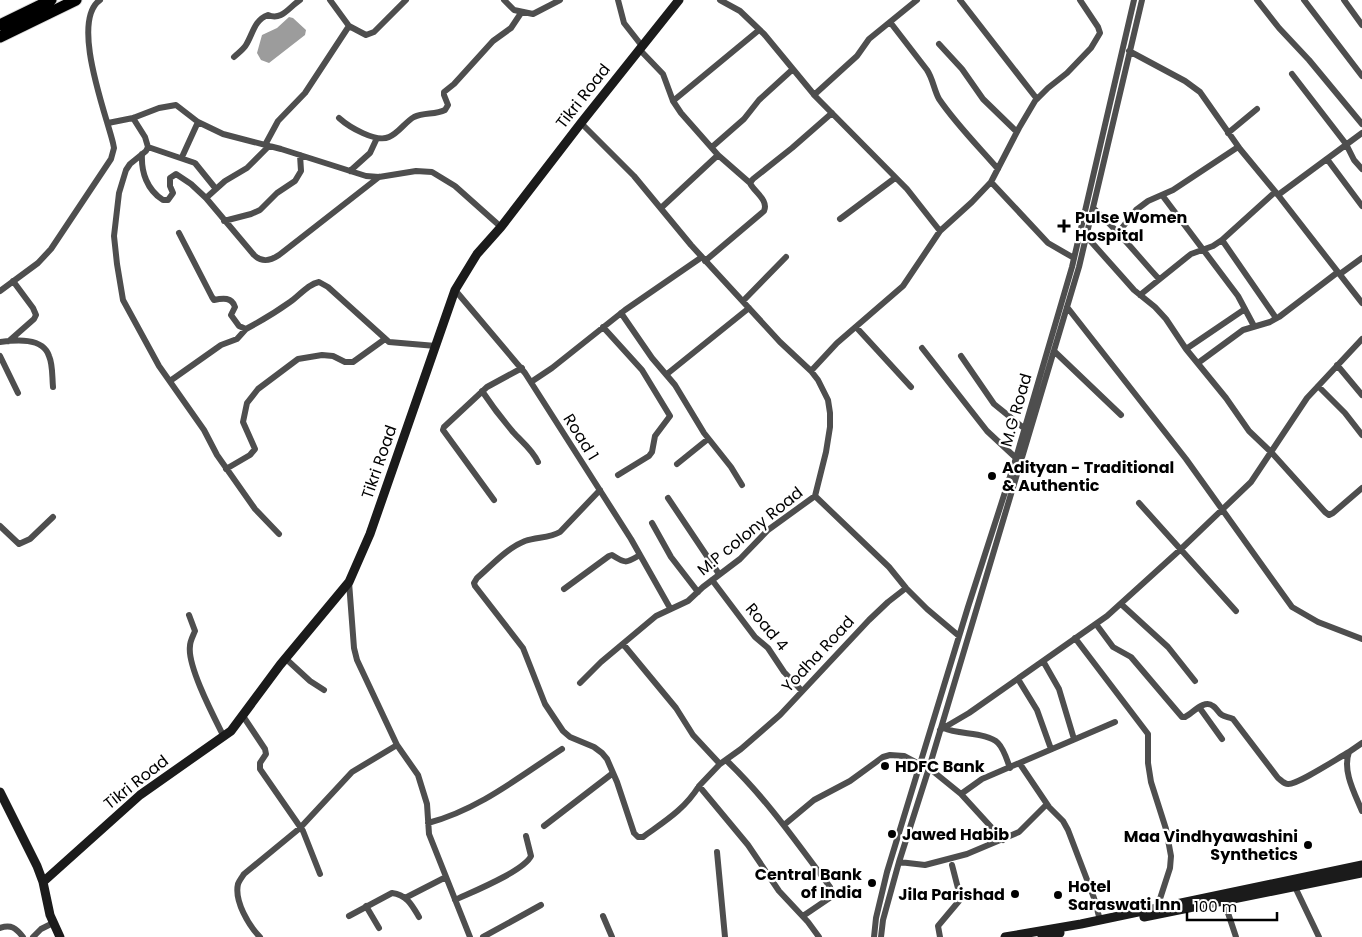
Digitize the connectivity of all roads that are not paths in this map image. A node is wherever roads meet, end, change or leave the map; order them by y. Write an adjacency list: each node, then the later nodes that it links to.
1 (51, 0): 22 (highway)
2 (76, 0): 26 (highway)
3 (100, 0): 42 (street)
4 (300, 0): 30 (street)
5 (330, 0): 24 (street)
6 (406, 0): 24 (street)
7 (504, 0): 20 (street)
8 (560, 0): 20 (street)
9 (618, 0): 28 (street)
10 (720, 0): 25 (street)
11 (917, 0): 21 (street)
12 (960, 0): 35 (street)
13 (1080, 0): 35 (street)
14 (1134, 0): 85 (street, M.G Road)
15 (1142, 0): 29 (street, M.G Road)
16 (1257, 0): 44 (street)
17 (1304, 0): 33 (street)
18 (1344, 0): 23 (street)
19 (677, 1): 28 (street, Tikri Road)
20 (521, 13): 48 (street)
21 (890, 22): 34 (street); 59 (street)
22 (0, 25)
23 (1362, 25)
24 (349, 26): 50 (street)
25 (759, 30): 31 (street); 36 (street)
26 (0, 37)
27 (939, 44): 45 (street)
28 (641, 48): 36 (street); 43 (street, Tikri Road)
29 (1129, 51): 46 (street); 72 (street, M.G Road)
30 (234, 57)
31 (793, 69): 34 (street); 52 (street)
32 (1292, 74): 49 (street)
33 (1362, 76)
34 (814, 95): 38 (street)
35 (1037, 99): 45 (street)
36 (673, 102): 52 (street)
37 (1256, 109): 46 (street)
38 (832, 113): 63 (street); 64 (street)
39 (133, 118): 41 (street); 42 (street); 51 (street)
40 (339, 118): 48 (street)
41 (198, 122): 50 (street); 57 (street)
42 (108, 123): 88 (street)
43 (581, 123): 71 (street); 75 (street, Tikri Road)
44 (1362, 124)
45 (1017, 132): 59 (street)
46 (1228, 133): 53 (street)
47 (1362, 133): 49 (street)
48 (377, 138): 61 (street)
49 (1346, 144): 58 (street); 60 (street)
50 (267, 146): 55 (street); 66 (street)
51 (148, 147): 54 (street); 57 (street)
52 (712, 147): 56 (street)
53 (1238, 147): 67 (street); 68 (street)
54 (142, 154): 69 (street); 118 (street)
55 (300, 155): 61 (street); 74 (street)
56 (718, 155): 64 (street); 71 (street)
57 (182, 157): 66 (street)
58 (1327, 159): 67 (street); 70 (street)
59 (998, 169): 65 (street)
60 (1362, 169)
61 (350, 172): 62 (street)
62 (379, 177): 74 (street); 75 (street)
63 (896, 178): 73 (street); 76 (street)
64 (750, 182): 84 (street)
65 (991, 182): 76 (street); 85 (street)
66 (216, 189): 69 (street)
67 (1277, 193): 80 (street); 86 (street)
68 (1162, 194): 78 (street); 81 (street)
69 (206, 198): 74 (street)
70 (1362, 206)
71 (661, 208): 84 (street)
72 (1092, 208): 78 (street); 79 (street, M.G Road)
73 (840, 218)
74 (224, 221)
75 (501, 227): 89 (street, Tikri Road)
76 (940, 231): 101 (street)
77 (178, 233): 102 (street)
78 (1118, 233): 87 (street)
79 (1086, 236): 85 (street, M.G Road); 91 (street)
80 (1222, 240): 81 (street); 98 (street)
81 (1203, 249): 87 (street); 96 (street)
82 (786, 257): 92 (street)
83 (1362, 258): 86 (street)
84 (704, 259): 92 (street); 97 (street)
85 (1076, 261): 94 (street, M.G Road); 126 (street, M.G Road)
86 (1339, 273): 93 (street); 98 (street)
87 (1159, 279): 91 (street)
88 (13, 281): 90 (street); 105 (street)
89 (455, 290): 107 (street, Tikri Road); 115 (street, Road 1)
90 (0, 291)
91 (1140, 295): 109 (street)
92 (743, 301): 95 (street)
93 (1362, 303)
94 (1067, 307): 110 (street, M.G Road); 144 (street)
95 (749, 308): 116 (street); 117 (street)
96 (1245, 309): 99 (street); 109 (street)
97 (622, 313): 100 (street); 117 (street)
98 (1276, 318): 99 (street)
99 (1254, 326): 113 (street)
100 (604, 327): 119 (street); 136 (street)
101 (856, 327): 116 (street); 122 (street)
102 (246, 329): 103 (street); 118 (street)
103 (385, 339): 107 (street); 135 (street)
104 (1362, 339): 114 (street)
105 (9, 341): 106 (street); 121 (street)
106 (0, 342)
107 (436, 346): 153 (street, Tikri Road)
108 (922, 348): 132 (street)
109 (1186, 349): 113 (street)
110 (1054, 350): 126 (street, M.G Road); 127 (street)
111 (0, 356): 124 (street)
112 (960, 356): 128 (street)
113 (1198, 363): 131 (street)
114 (1337, 365): 120 (street); 125 (street)
115 (522, 368): 119 (street, Road 1); 123 (street)
116 (811, 371): 140 (street)
117 (667, 374): 130 (street)
118 (170, 381): 135 (street)
119 (531, 382): 139 (street, Road 1)
120 (1318, 386): 129 (street); 131 (street)
121 (53, 387)
122 (911, 387)
123 (482, 391): 133 (street); 142 (street)
124 (18, 393)
125 (1362, 395)
126 (1034, 408): 128 (street, M.G Road); 176 (street, M.G Road)
127 (1121, 415)
128 (1025, 429): 132 (street, M.G Road)
129 (1362, 435)
130 (708, 439): 134 (street); 137 (street)
131 (1271, 452): 138 (street); 144 (street)
132 (1016, 458): 162 (street, M.G Road)
133 (538, 462)
134 (677, 464)
135 (226, 469): 148 (street)
136 (618, 476)
137 (742, 485)
138 (1362, 488)
139 (600, 490): 150 (street, Road 1); 190 (street)
140 (815, 496): 151 (street, M.P colony Road); 154 (street, M.P colony Road)
141 (668, 498): 151 (street)
142 (494, 500)
143 (1139, 503): 149 (street)
144 (1222, 510): 149 (street); 164 (street)
145 (53, 518): 147 (street)
146 (652, 523): 156 (street)
147 (0, 526)
148 (279, 534)
149 (1181, 549): 157 (street); 159 (street)
150 (640, 555): 155 (street); 158 (street, Road 1)
151 (719, 574): 152 (street, M.P colony Road)
152 (712, 580): 156 (street, M.P colony Road); 172 (street, Road 4)
153 (349, 582): 166 (street, Tikri Road); 181 (street)
154 (906, 588): 162 (street); 172 (street, Yodha Road)
155 (564, 590)
156 (698, 592): 158 (street, M.P colony Road)
157 (1121, 604): 161 (street); 169 (street)
158 (670, 608): 165 (street, M.P colony Road)
159 (1236, 611)
160 (189, 615): 177 (street)
161 (1096, 624): 163 (street); 173 (street)
162 (959, 636): 186 (street, M.G Road)
163 (1075, 638): 167 (street); 216 (street)
164 (1362, 639)
165 (623, 644): 170 (street, M.P colony Road); 185 (street)
166 (286, 658): 171 (street); 174 (street, Tikri Road)
167 (1043, 661): 168 (street); 178 (street)
168 (1018, 679): 176 (street); 183 (street)
169 (1195, 680)
170 (580, 682)
171 (324, 690)
172 (802, 691): 185 (street, Yodha Road)
173 (1199, 708): 179 (street); 184 (street)
174 (243, 716): 177 (street, Tikri Road); 199 (street)
175 (1115, 722): 178 (street)
176 (942, 729): 188 (street, M.G Road); 189 (street)
177 (224, 736): 209 (street, Tikri Road)
178 (1074, 739): 183 (street)
179 (1222, 739)
180 (1362, 743): 184 (street)
181 (397, 745): 196 (street); 199 (street)
182 (562, 749): 196 (street)
183 (1051, 749): 187 (street)
184 (1349, 752): 195 (street)
185 (723, 762): 191 (street, Yodha Road); 197 (street)
186 (919, 764): 197 (street); 234 (street, M.G Road)
187 (1020, 764): 189 (street); 194 (street)
188 (929, 768): 193 (street); 203 (street, M.G Road)
189 (1010, 768): 193 (street)
190 (613, 773): 191 (street, Yodha Road); 198 (street)
191 (699, 786): 219 (street)
192 (0, 792): 209 (street)
193 (961, 794): 201 (street)
194 (1047, 804): 201 (street); 221 (street)
195 (1362, 811)
196 (428, 823): 208 (street)
197 (784, 825): 219 (street)
198 (544, 826)
199 (300, 828): 207 (street); 228 (street)
200 (526, 836): 212 (street)
201 (1003, 840): 203 (street)
202 (717, 852): 232 (street)
203 (900, 862): 235 (street, M.G Road)
204 (952, 865): 236 (street)
205 (1362, 866): 216 (street)
206 (1362, 873): 210 (street)
207 (320, 874)
208 (446, 877): 211 (street); 212 (street)
209 (43, 882): 222 (street)
210 (1295, 887): 213 (street); 240 (street)
211 (405, 898): 215 (street); 220 (street)
212 (455, 900): 229 (street)
213 (1224, 901): 238 (street); 239 (street)
214 (541, 905): 230 (street)
215 (366, 906): 217 (street); 224 (street)
216 (1157, 908): 221 (street)
217 (349, 916)
218 (603, 916): 231 (street)
219 (803, 916): 233 (street)
220 (419, 917)
221 (1100, 920): 237 (street)
222 (53, 923): 226 (street); 227 (street)
223 (0, 928): 225 (street)
224 (379, 928)
225 (23, 937)
226 (33, 937)
227 (60, 937)
228 (260, 937)
229 (470, 937)
230 (483, 937)
231 (612, 937)
232 (725, 937)
233 (819, 937)
234 (874, 937)
235 (881, 937)
236 (940, 937)
237 (1005, 937)
238 (1042, 937)
239 (1236, 937)
240 (1319, 937)

